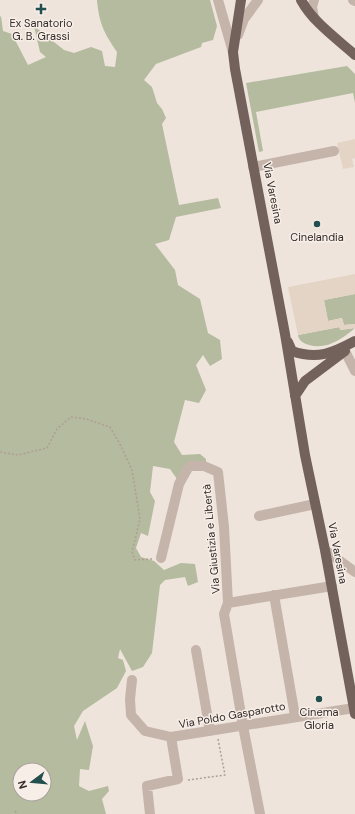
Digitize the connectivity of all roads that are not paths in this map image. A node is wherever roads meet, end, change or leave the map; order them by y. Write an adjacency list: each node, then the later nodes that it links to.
1 (218, 0): 7 (street)
2 (241, 0): 7 (main road, Via Varesina)
3 (258, 0): 10 (street, Via Varesina)
4 (301, 0): 6 (main road)
5 (314, 0): 6 (street)
6 (314, 18): 8 (main road)
7 (233, 52): 10 (main road, Via Varesina)
8 (355, 55)
9 (334, 151): 10 (street)
10 (255, 167): 11 (main road, Via Varesina); 13 (street, Via Varesina)
11 (285, 334): 13 (main road); 16 (main road, Via Varesina)
12 (355, 341): 13 (main road); 14 (main road)
13 (292, 351): 16 (street, Via Varesina)
14 (345, 351): 15 (street); 16 (main road)
15 (355, 371)
16 (295, 396): 17 (main road, Via Varesina)
17 (316, 504): 18 (street); 19 (main road, Via Varesina)
18 (259, 516)
19 (325, 550): 21 (street); 22 (main road, Via Varesina)
20 (161, 558): 24 (street, Via Giustizia e Libertà)
21 (355, 572)
22 (332, 586): 23 (street, Via Giustizia e Libertà); 27 (main road, Via Varesina)
23 (274, 595): 24 (street, Via Giustizia e Libertà); 28 (street)
24 (228, 603): 29 (street)
25 (196, 650): 30 (street)
26 (132, 680): 31 (street, Via Poldo Gasparotto)
27 (354, 711): 28 (street, Via Poldo Gasparotto)
28 (295, 716): 29 (street, Via Poldo Gasparotto)
29 (243, 726): 30 (street, Via Poldo Gasparotto); 33 (street)
30 (213, 731): 31 (street, Via Poldo Gasparotto)
31 (171, 737): 32 (street)
32 (150, 814)
33 (258, 814)

